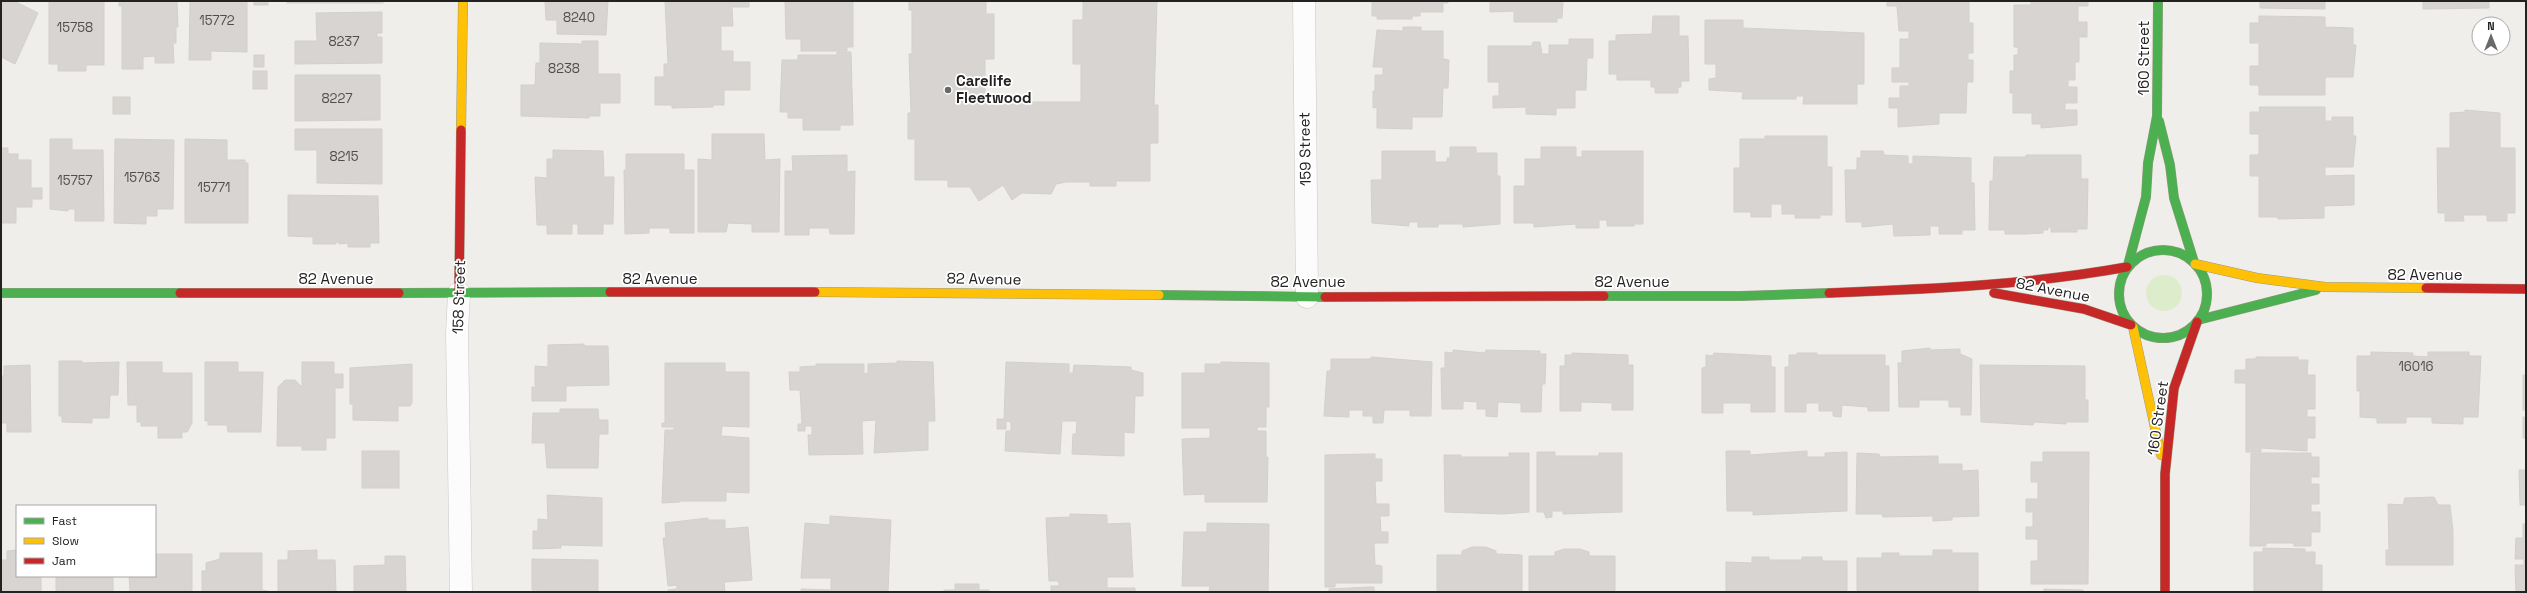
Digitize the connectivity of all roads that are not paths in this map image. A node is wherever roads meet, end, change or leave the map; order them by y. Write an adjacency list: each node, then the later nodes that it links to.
1 (464, 1): 11 (street, 158 Street)
2 (1304, 1): 12 (street, 159 Street)
3 (2158, 1): 4 (street, 160 Street)
4 (2157, 116): 5 (street, 160 Street); 6 (street, 160 Street)
5 (2195, 263): 6 (street); 8 (street, 82 Avenue); 13 (street)
6 (2128, 266): 7 (street, 82 Avenue); 14 (street)
7 (1968, 288): 12 (street, 82 Avenue); 14 (street, 82 Avenue)
8 (2325, 288): 9 (street, 82 Avenue); 13 (street, 82 Avenue)
9 (2526, 289)
10 (1, 293): 11 (street, 82 Avenue)
11 (459, 294): 12 (street, 82 Avenue); 16 (street, 158 Street)
12 (1307, 297)
13 (2198, 321): 14 (street); 15 (street, 160 Street)
14 (2132, 326): 15 (street, 160 Street)
15 (2165, 474): 17 (street, 160 Street)
16 (461, 592)
17 (2165, 592)

